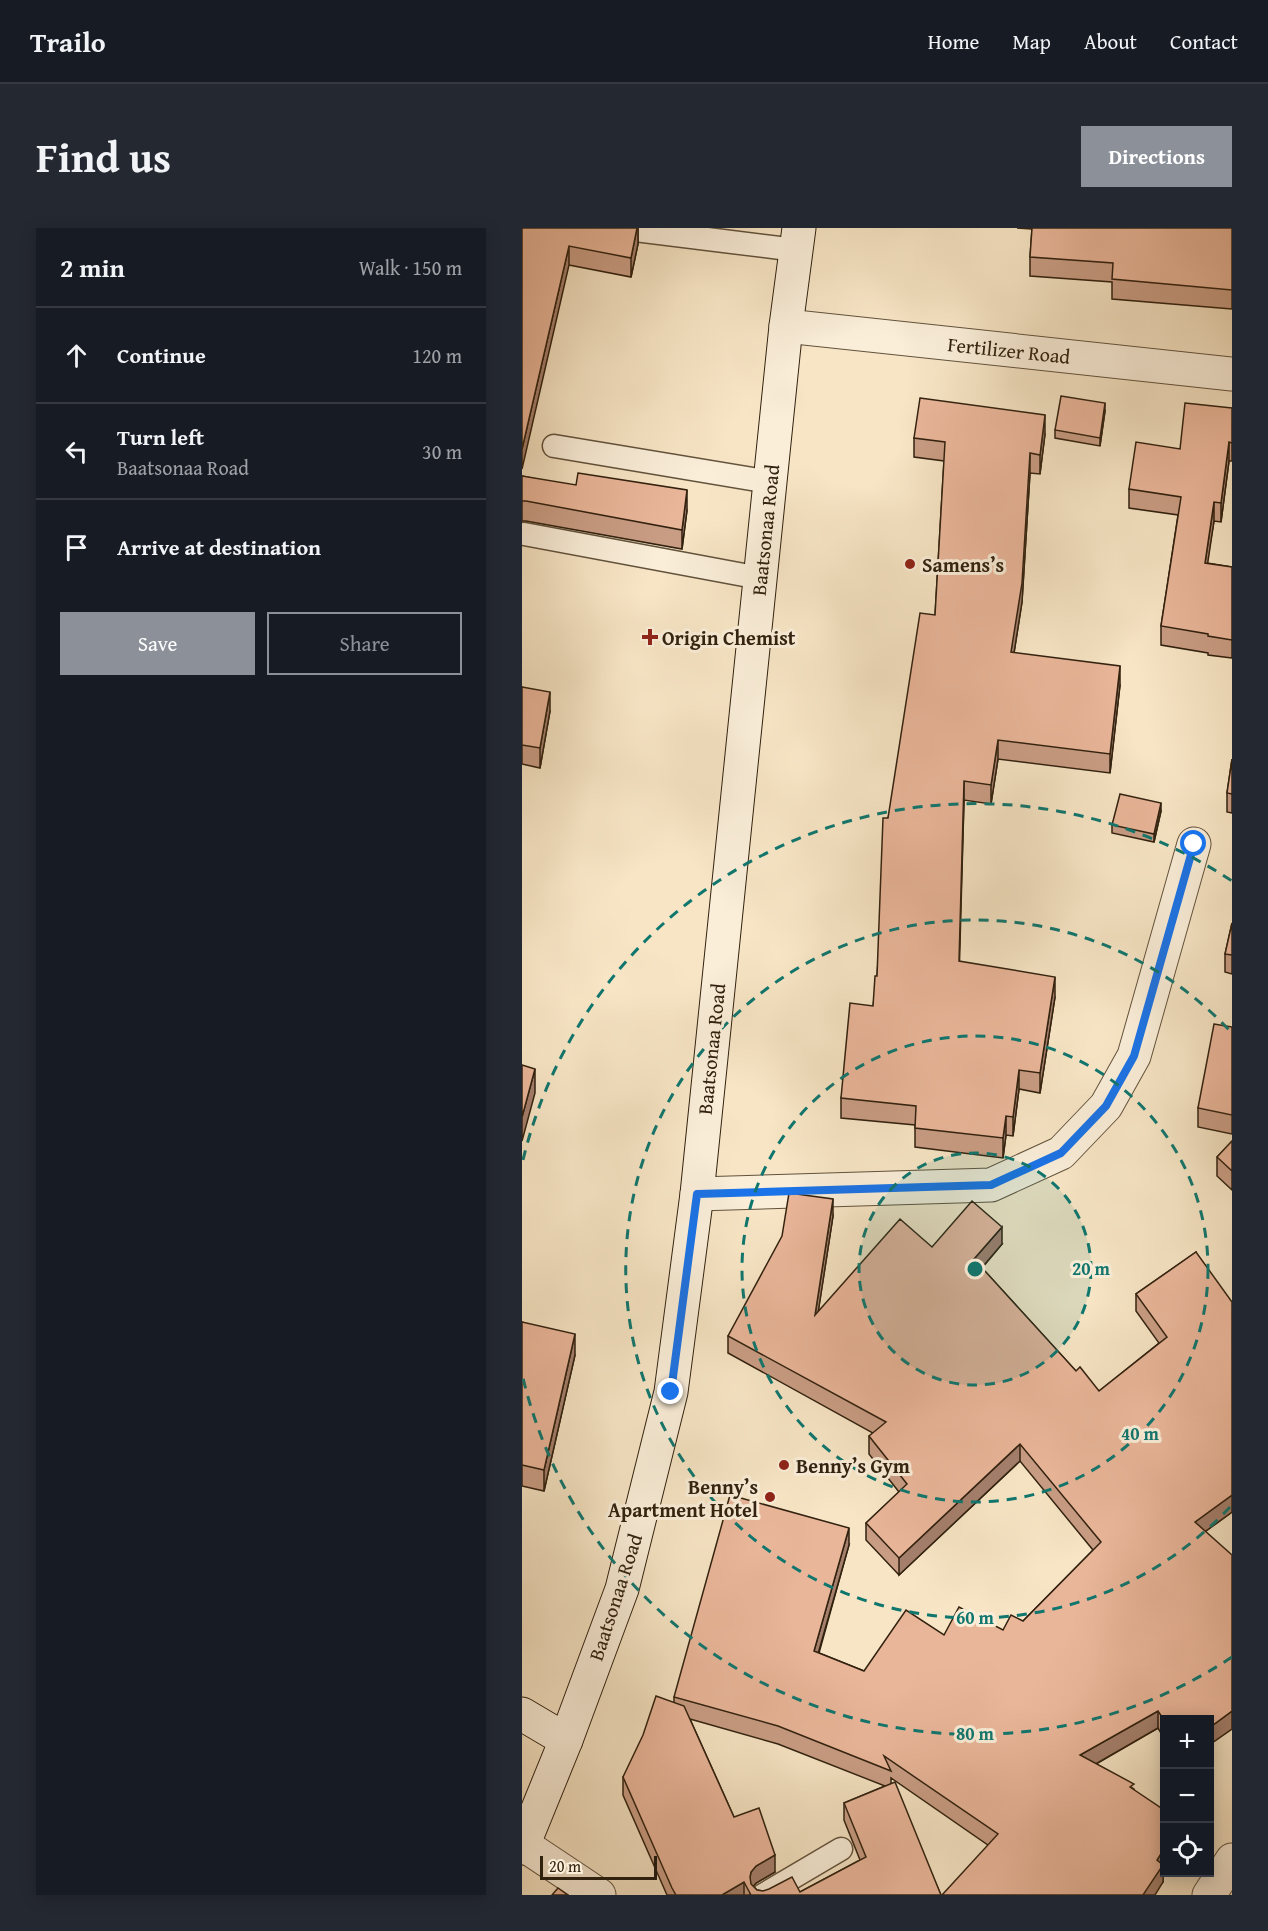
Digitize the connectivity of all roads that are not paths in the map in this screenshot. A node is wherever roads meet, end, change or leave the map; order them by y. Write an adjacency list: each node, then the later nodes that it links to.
1 (619, 228): 2 (lane)
2 (797, 239): 3 (street, Baatsonaa Road)
3 (786, 326): 4 (street, Fertilizer Road); 6 (street, Baatsonaa Road)
4 (1232, 374)
5 (554, 446): 6 (lane)
6 (770, 482): 8 (street, Baatsonaa Road)
7 (524, 534): 8 (lane)
8 (760, 578): 10 (street, Baatsonaa Road)
9 (1194, 844): 10 (street)
10 (697, 1194): 12 (street, Baatsonaa Road)
11 (522, 1714): 12 (street)
12 (566, 1740): 13 (street, Baatsonaa Road)
13 (523, 1846): 16 (street)
14 (841, 1849): 17 (lane)
15 (1232, 1860): 18 (street)
16 (599, 1895)
17 (763, 1895)
18 (1209, 1895)

